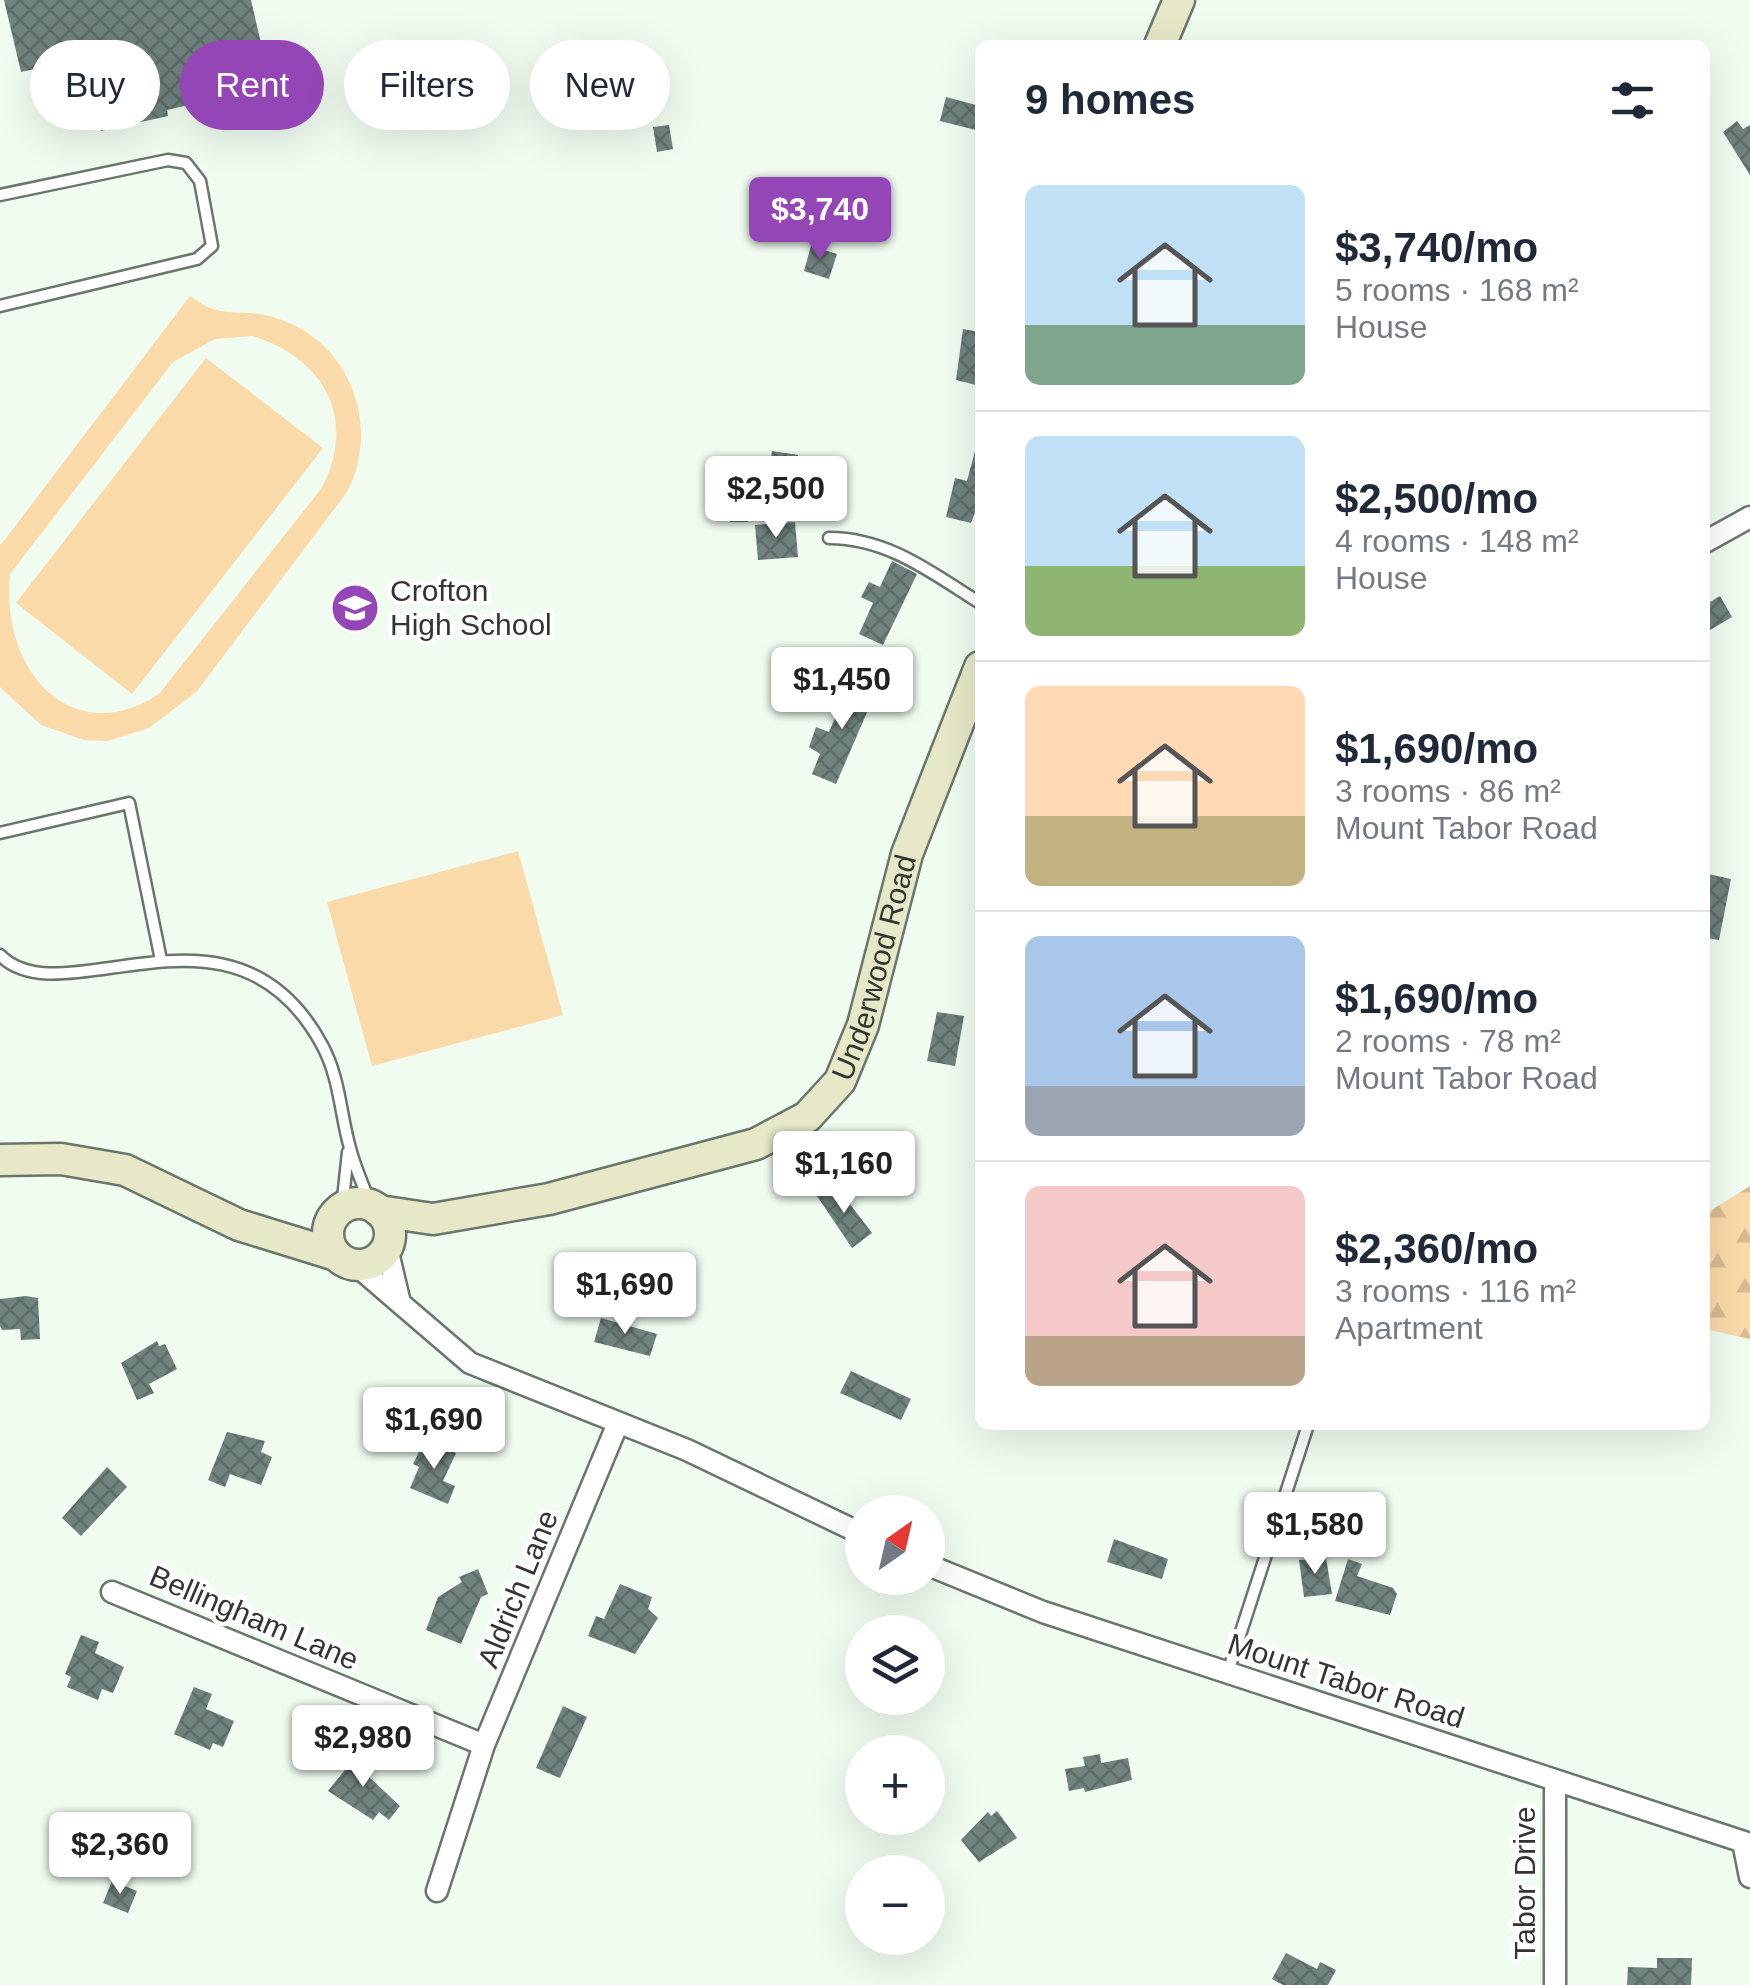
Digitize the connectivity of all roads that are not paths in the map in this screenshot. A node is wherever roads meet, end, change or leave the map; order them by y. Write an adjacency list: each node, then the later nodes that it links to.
1 (1179, 0): 2 (street)
2 (1162, 40)
3 (0, 195): 4 (lane)
4 (0, 306)
5 (1750, 517): 7 (street)
6 (829, 538): 8 (lane)
7 (1710, 539)
8 (975, 600)
9 (975, 681): 16 (street, Underwood Road)
10 (0, 833): 12 (lane)
11 (0, 955): 12 (lane)
12 (160, 960): 13 (lane)
13 (349, 1146): 15 (lane); 15 (lane)
14 (0, 1160): 17 (street)
15 (357, 1210): 16 (street, Underwood Road); 17 (street, Underwood Road); 18 (street); 19 (street)
16 (433, 1219): 18 (street, Underwood Road)
17 (270, 1234): 19 (street)
18 (388, 1247): 19 (street); 20 (street)
19 (346, 1260): 20 (street)
20 (400, 1303): 21 (street)
21 (618, 1423): 23 (street); 27 (street, Aldrich Lane)
22 (1306, 1430): 26 (lane)
23 (845, 1526)
24 (945, 1572): 26 (street, Mount Tabor Road)
25 (112, 1592): 27 (street, Bellingham Lane)
26 (1227, 1673): 28 (street, Mount Tabor Road)
27 (484, 1746): 31 (street, Aldrich Lane)
28 (1555, 1781): 29 (street, Mount Tabor Road); 32 (street, Tabor Drive)
29 (1747, 1843): 30 (street)
30 (1750, 1877)
31 (437, 1891)
32 (1555, 1985)

